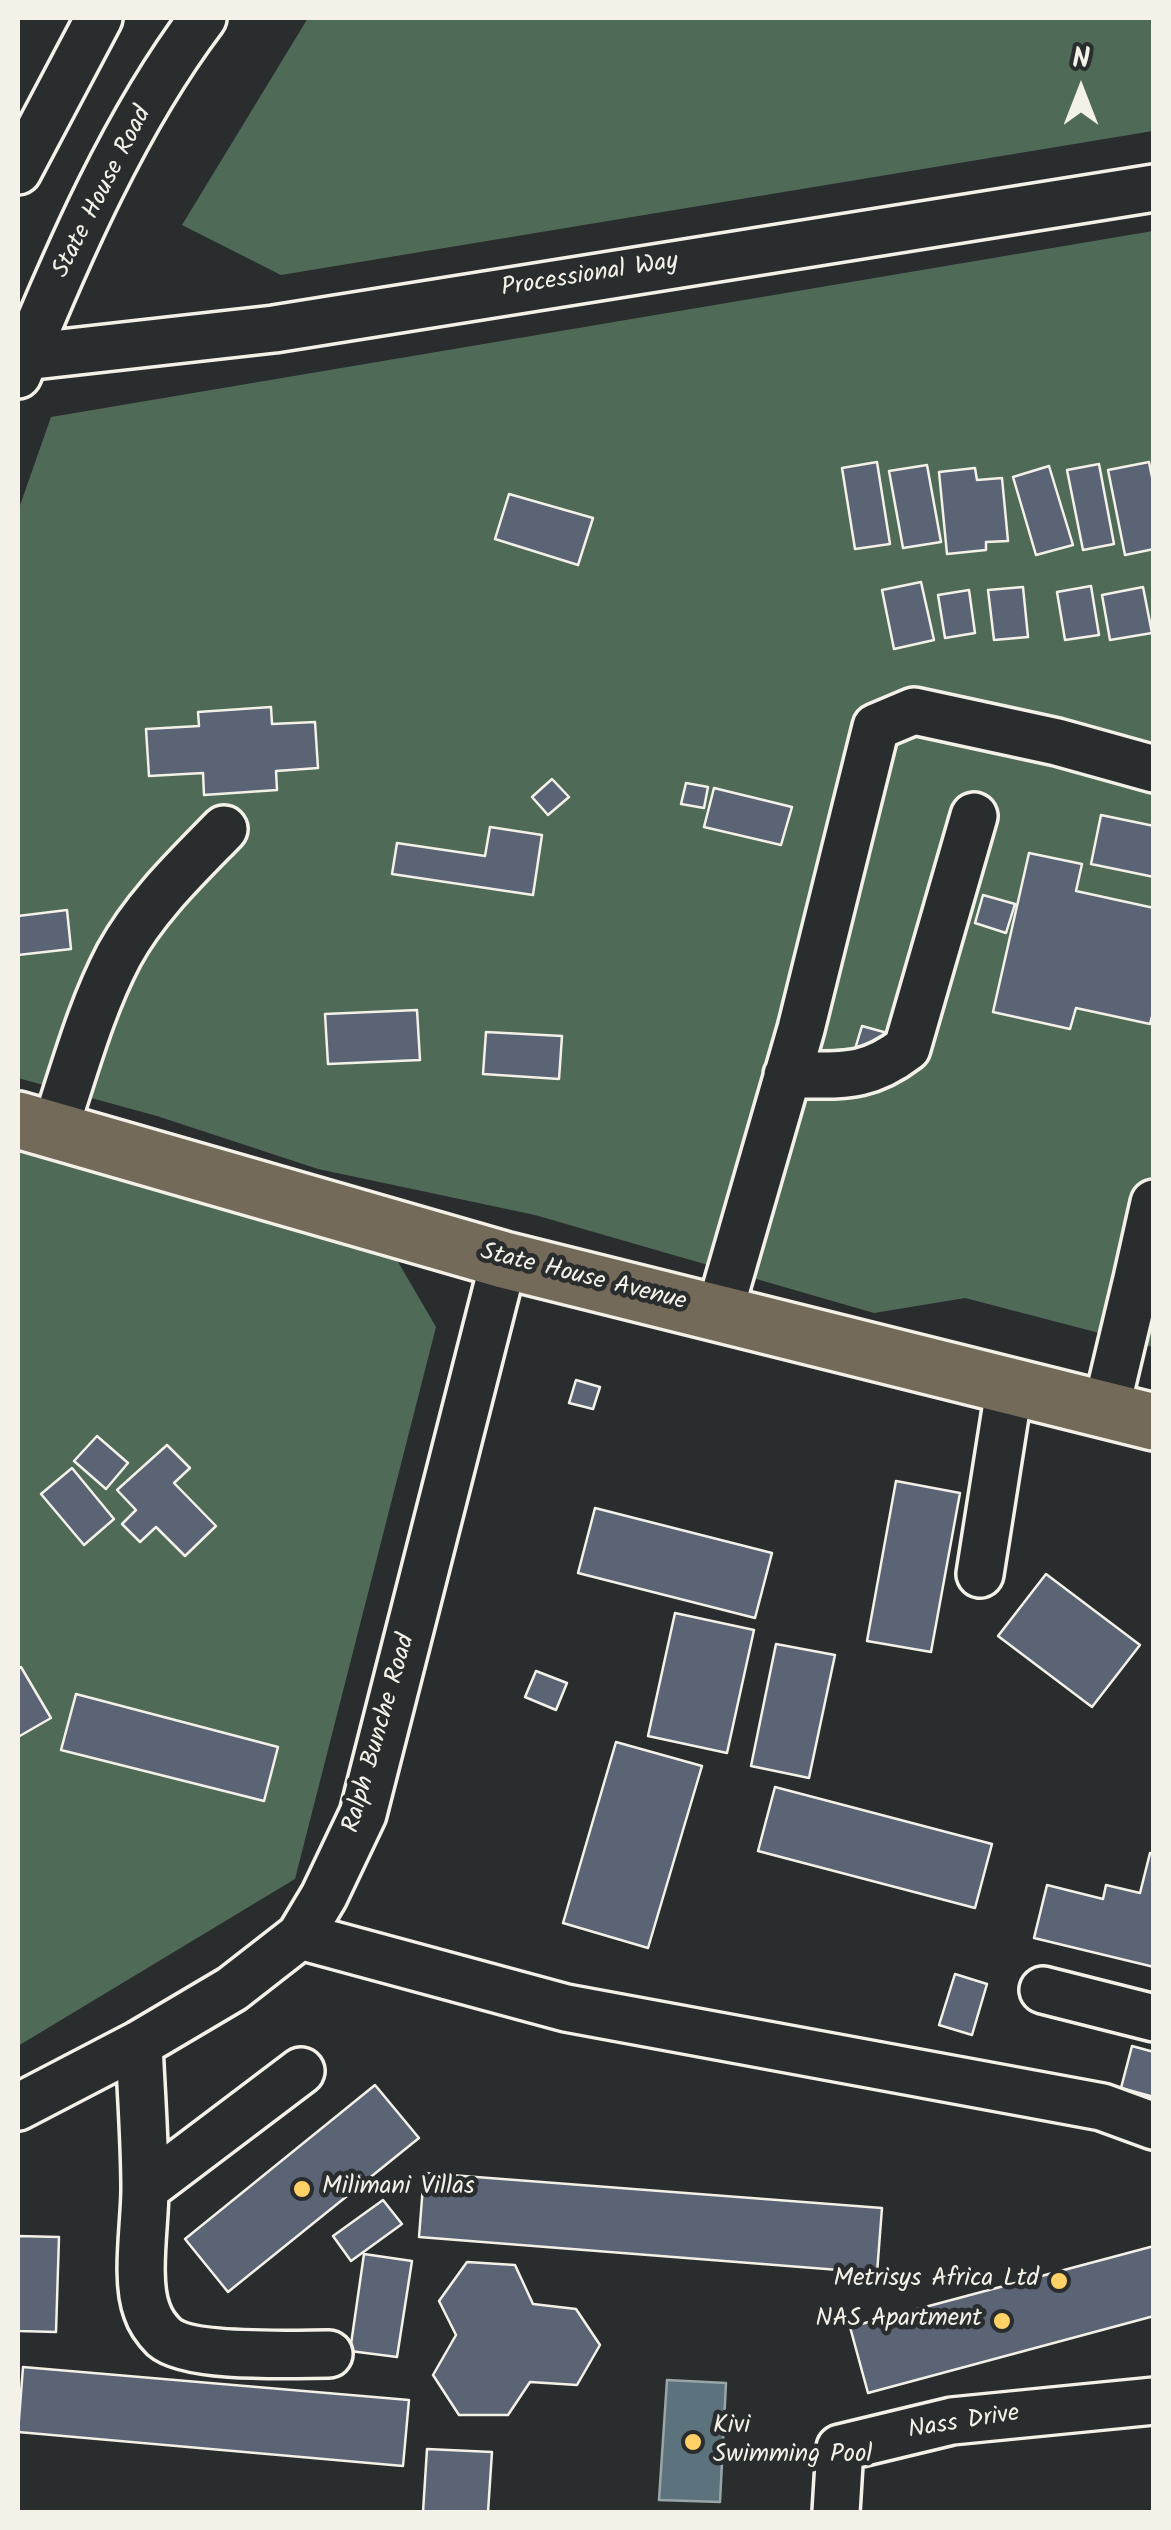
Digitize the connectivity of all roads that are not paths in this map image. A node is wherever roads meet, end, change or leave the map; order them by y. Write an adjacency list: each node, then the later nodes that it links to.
1 (99, 18): 3 (street)
2 (204, 18): 5 (street, State House Road)
3 (18, 171)
4 (1154, 188): 5 (street, Processional Way)
5 (21, 366)
6 (1154, 769): 9 (street)
7 (974, 816): 9 (street)
8 (224, 830): 10 (street)
9 (787, 1075): 14 (street)
10 (36, 1126): 12 (main road, State House Avenue)
11 (1154, 1203): 13 (street)
12 (504, 1260): 14 (main road, State House Avenue); 18 (street, Ralph Bunche Road)
13 (1145, 1280): 16 (street)
14 (718, 1313): 15 (main road, State House Avenue)
15 (1010, 1384): 16 (main road, State House Avenue); 17 (street)
16 (1130, 1416)
17 (980, 1574)
18 (300, 1936): 21 (street, Ralph Bunche Road); 24 (street)
19 (1042, 1990): 20 (street)
20 (1154, 2018)
21 (139, 2044): 23 (street, Ralph Bunche Road); 25 (street)
22 (301, 2071): 25 (street)
23 (18, 2107)
24 (1154, 2126)
25 (145, 2189): 26 (street)
26 (329, 2354)
27 (1154, 2401): 28 (street, Nass Drive)
28 (836, 2512)

